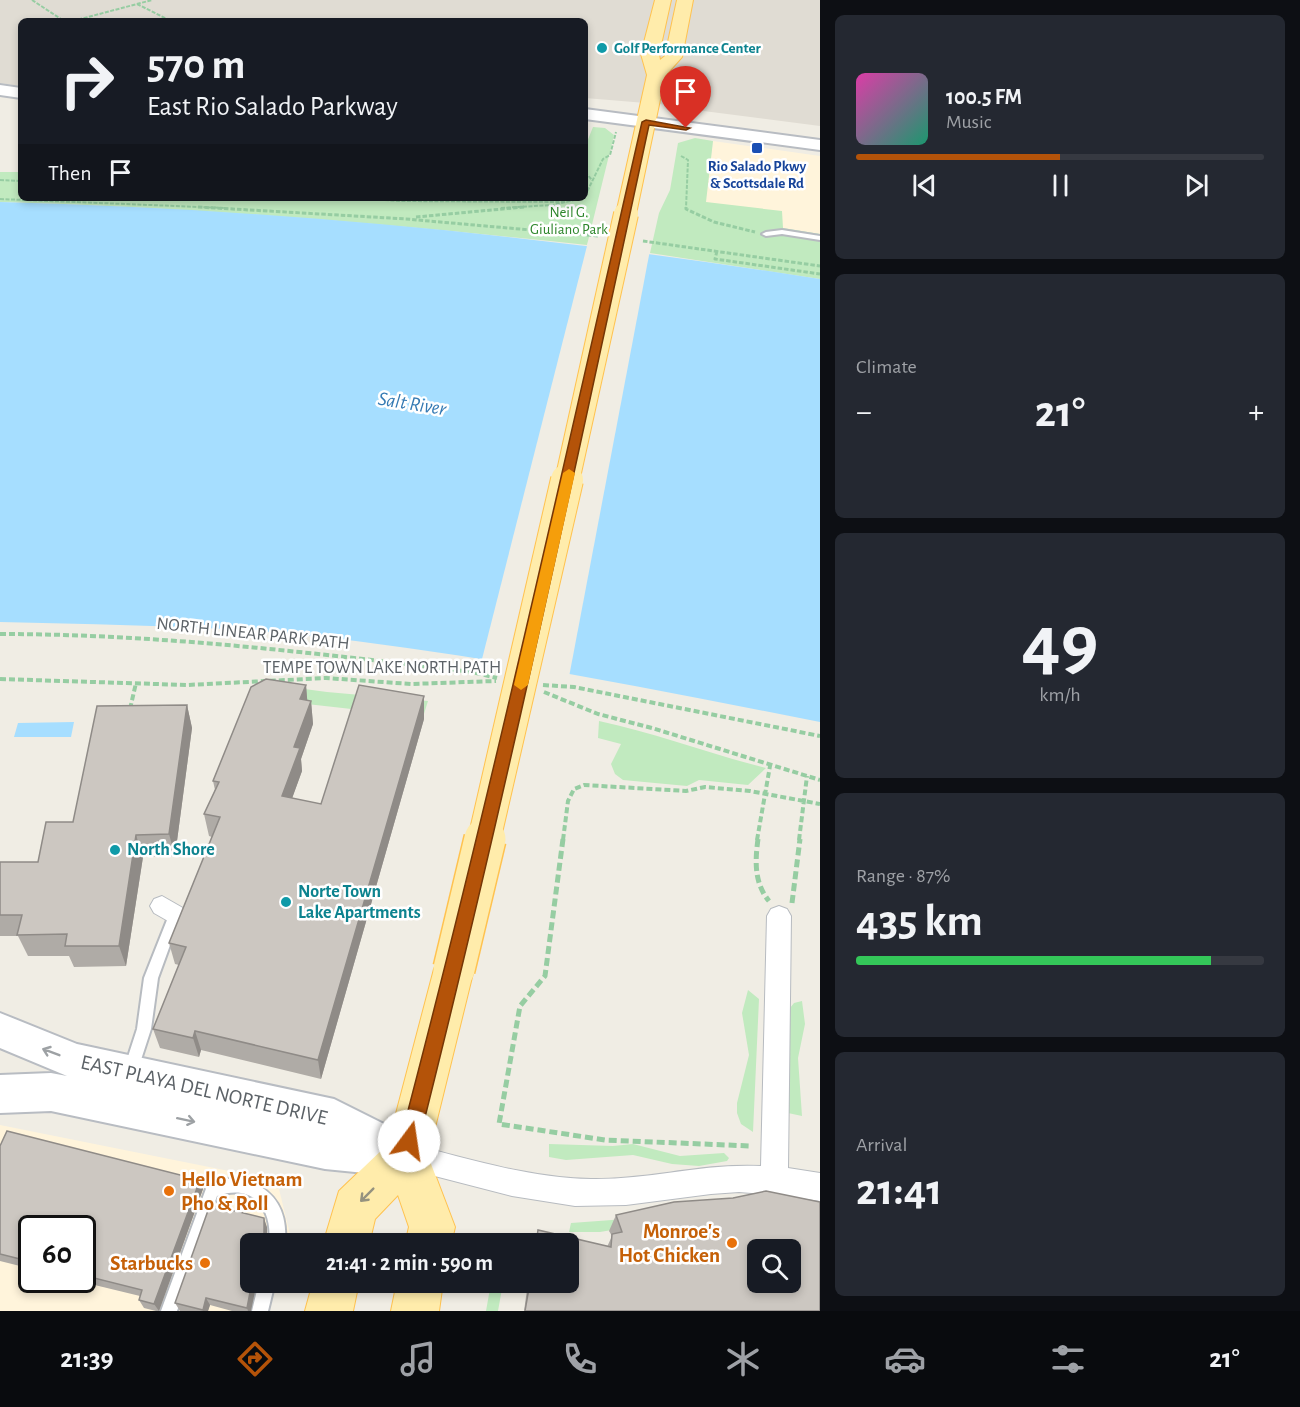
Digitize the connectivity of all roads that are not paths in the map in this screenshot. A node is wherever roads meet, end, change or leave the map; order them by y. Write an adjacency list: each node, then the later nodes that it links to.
1 (663, 0): 3 (main road)
2 (686, 0): 3 (main road)
3 (656, 75): 10 (main road)
4 (0, 90): 5 (main road)
5 (18, 93)
6 (0, 100): 7 (main road)
7 (18, 102)
8 (588, 106): 10 (main road)
9 (588, 114): 10 (main road)
10 (647, 118): 11 (main road); 12 (main road); 20 (main road, bridge)
11 (820, 134)
12 (820, 145)
13 (766, 234): 14 (lane)
14 (820, 238)
15 (169, 910): 18 (lane)
16 (779, 916): 21 (street)
17 (0, 1030): 18 (main road, EAST PLAYA DEL NORTE DRIVE, one-way to 17)
18 (129, 1075): 20 (main road, EAST PLAYA DEL NORTE DRIVE)
19 (0, 1094): 20 (main road, EAST PLAYA DEL NORTE DRIVE, one-way to 20)
20 (406, 1156): 21 (street, EAST PLAYA DEL NORTE DRIVE); 24 (main road, one-way to 24); 25 (main road)
21 (774, 1179): 22 (street, EAST PLAYA DEL NORTE DRIVE)
22 (820, 1187)
23 (279, 1233): 29 (lane)
24 (349, 1233)
25 (431, 1233)
26 (264, 1293): 30 (lane)
27 (333, 1293): 31 (main road)
28 (418, 1293): 32 (main road)
29 (169, 1311)
30 (260, 1311)
31 (329, 1311)
32 (415, 1311)

